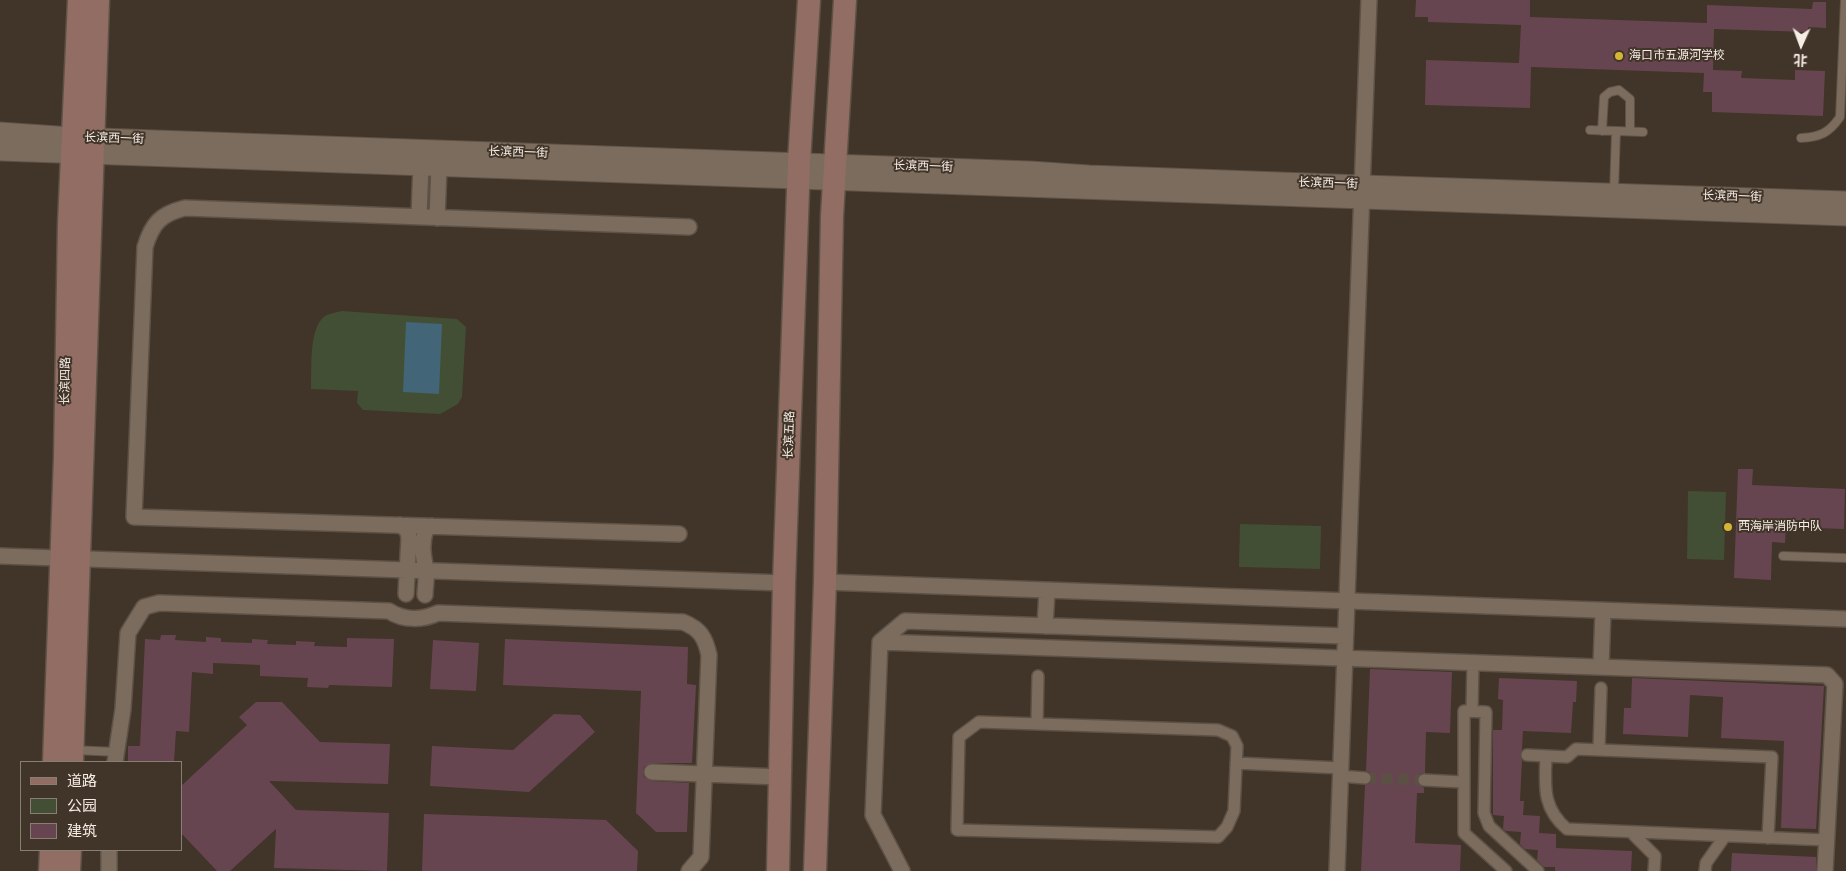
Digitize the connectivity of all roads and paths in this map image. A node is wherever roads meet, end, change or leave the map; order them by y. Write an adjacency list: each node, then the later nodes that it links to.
1 (79, 0): 14 (main road, 长滨四路)
2 (98, 0): 14 (main road, 长滨四路)
3 (809, 0): 17 (main road, 长滨五路)
4 (845, 0): 18 (main road)
5 (1370, 0): 19 (street)
6 (1845, 0): 13 (lane)
7 (1590, 130): 8 (lane)
8 (1602, 130): 9 (lane); 11 (lane)
9 (1616, 131): 11 (lane); 20 (lane)
10 (0, 132): 14 (street, 长滨西一街)
11 (1630, 132): 12 (lane)
12 (1643, 132)
13 (1801, 138)
14 (82, 146): 15 (street, 长滨西一街); 16 (street, 长滨西一街); 17 (street, 长滨西一街); 32 (main road, 长滨四路)
15 (0, 151)
16 (430, 166): 17 (street, 长滨西一街); 23 (street); 24 (street)
17 (799, 171): 18 (street, 长滨西一街); 36 (main road, 长滨五路)
18 (835, 172): 19 (street, 长滨西一街); 35 (main road)
19 (1363, 192): 20 (street, 长滨西一街); 22 (street, 长滨西一街); 40 (street)
20 (1614, 192): 21 (street, 长滨西一街)
21 (1846, 200)
22 (1846, 216)
23 (419, 217): 24 (street); 26 (street)
24 (438, 218): 25 (street)
25 (689, 227)
26 (400, 525): 27 (street); 33 (street)
27 (432, 526): 28 (street); 34 (street)
28 (680, 534)
29 (0, 556): 32 (street)
30 (1783, 556): 31 (lane)
31 (1846, 558)
32 (69, 559): 33 (street); 57 (main road, 长滨四路); 60 (main road, 长滨四路)
33 (406, 570): 34 (street); 38 (street)
34 (426, 571): 36 (street); 39 (street)
35 (825, 582): 37 (street); 81 (main road)
36 (784, 583): 65 (main road, 长滨五路)
37 (1046, 590): 40 (street); 45 (street)
38 (406, 594): 39 (street); 41 (street)
39 (425, 595): 43 (street)
40 (1346, 602): 42 (street); 46 (street)
41 (389, 611): 43 (street); 59 (street)
42 (1603, 611): 44 (street); 50 (street)
43 (438, 613): 64 (street)
44 (1846, 619)
45 (1045, 626): 46 (street); 47 (street)
46 (1345, 636): 48 (street)
47 (880, 642): 48 (street); 82 (street)
48 (1344, 659): 49 (street); 63 (street)
49 (1473, 663): 50 (street); 53 (street)
50 (1601, 670): 72 (street)
51 (1038, 676): 54 (street)
52 (1601, 688): 55 (street)
53 (1472, 712): 68 (street); 85 (street)
54 (1037, 724): 61 (street); 61 (street)
55 (1599, 749): 58 (street); 71 (street)
56 (1527, 755): 58 (street)
57 (72, 756): 59 (lane)
58 (1546, 756): 69 (street)
59 (116, 757)
60 (54, 761)
61 (1236, 763): 63 (street)
62 (652, 772): 64 (street)
63 (1340, 772): 66 (street); 83 (street)
64 (704, 774): 65 (street); 79 (street)
65 (780, 777): 80 (main road, 长滨五路)
66 (1365, 778)
67 (1424, 780): 68 (street)
68 (1462, 782): 84 (street)
69 (1632, 833): 70 (street); 86 (street)
70 (1725, 836): 71 (street); 87 (street)
71 (1768, 838): 72 (street)
72 (1826, 840): 88 (street)
73 (51, 851): 76 (main road)
74 (70, 851): 77 (main road)
75 (110, 851): 78 (street)
76 (50, 871)
77 (69, 871)
78 (109, 871)
79 (689, 871)
80 (778, 871)
81 (815, 871)
82 (902, 871)
83 (1336, 871)
84 (1506, 871)
85 (1538, 871)
86 (1654, 871)
87 (1706, 871)
88 (1825, 871)

